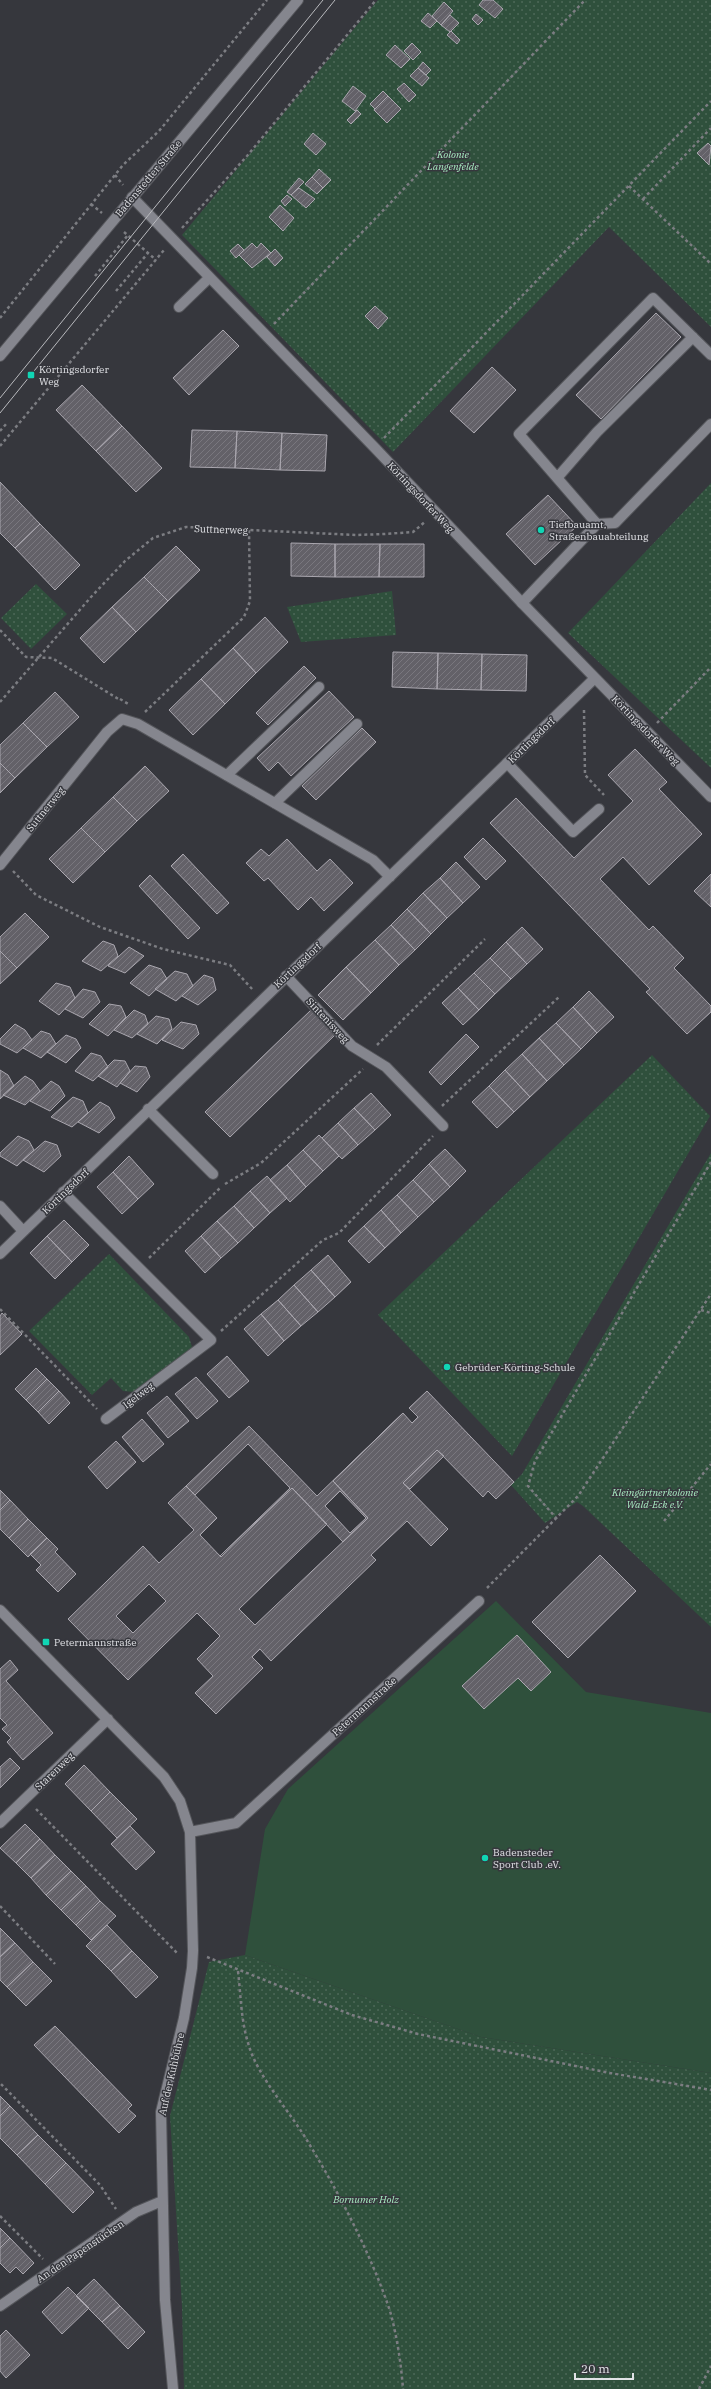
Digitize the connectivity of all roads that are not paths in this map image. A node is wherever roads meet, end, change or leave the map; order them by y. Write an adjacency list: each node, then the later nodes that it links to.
1 (298, 0): 2 (street, Badenstedter Straße)
2 (132, 197): 3 (street, Körtingsdorfer Weg); 7 (street, Badenstedter Straße)
3 (209, 278): 4 (street); 11 (street, Körtingsdorfer Weg)
4 (179, 307)
5 (693, 337): 6 (street); 9 (street); 9 (street)
6 (711, 355)
7 (0, 356)
8 (711, 424): 10 (street)
9 (557, 478): 10 (street)
10 (597, 524): 11 (street)
11 (522, 603): 12 (street, Körtingsdorfer Weg)
12 (595, 678): 15 (street, Körtingsdorf); 17 (street, Körtingsdorfer Weg)
13 (319, 687): 16 (street)
14 (357, 724): 18 (street)
15 (507, 763): 19 (street); 21 (street, Körtingsdorf)
16 (227, 775): 18 (street); 20 (street, Suttnerweg)
17 (711, 797)
18 (274, 803): 21 (street)
19 (599, 809)
20 (2, 863)
21 (390, 877): 22 (street, Körtingsdorf)
22 (286, 976): 23 (street, Körtingsdorf); 24 (street, Sintenisweg)
23 (148, 1109): 25 (street); 26 (street, Körtingsdorf)
24 (443, 1126)
25 (213, 1174)
26 (63, 1192): 28 (street, Körtingsdorf); 30 (street, Igelweg)
27 (0, 1206): 28 (street)
28 (23, 1230): 29 (street, Körtingsdorf)
29 (0, 1254)
30 (106, 1419)
31 (478, 1602): 35 (street, Petermannstraße)
32 (0, 1610): 33 (street)
33 (108, 1719): 34 (street, Starenweg); 35 (street)
34 (0, 1823)
35 (190, 1832): 36 (street, Auf der Kuhbühre)
36 (162, 2201): 37 (street, An den Papenstücken); 38 (street, Auf der Kuhbühre)
37 (0, 2306)
38 (173, 2389)

